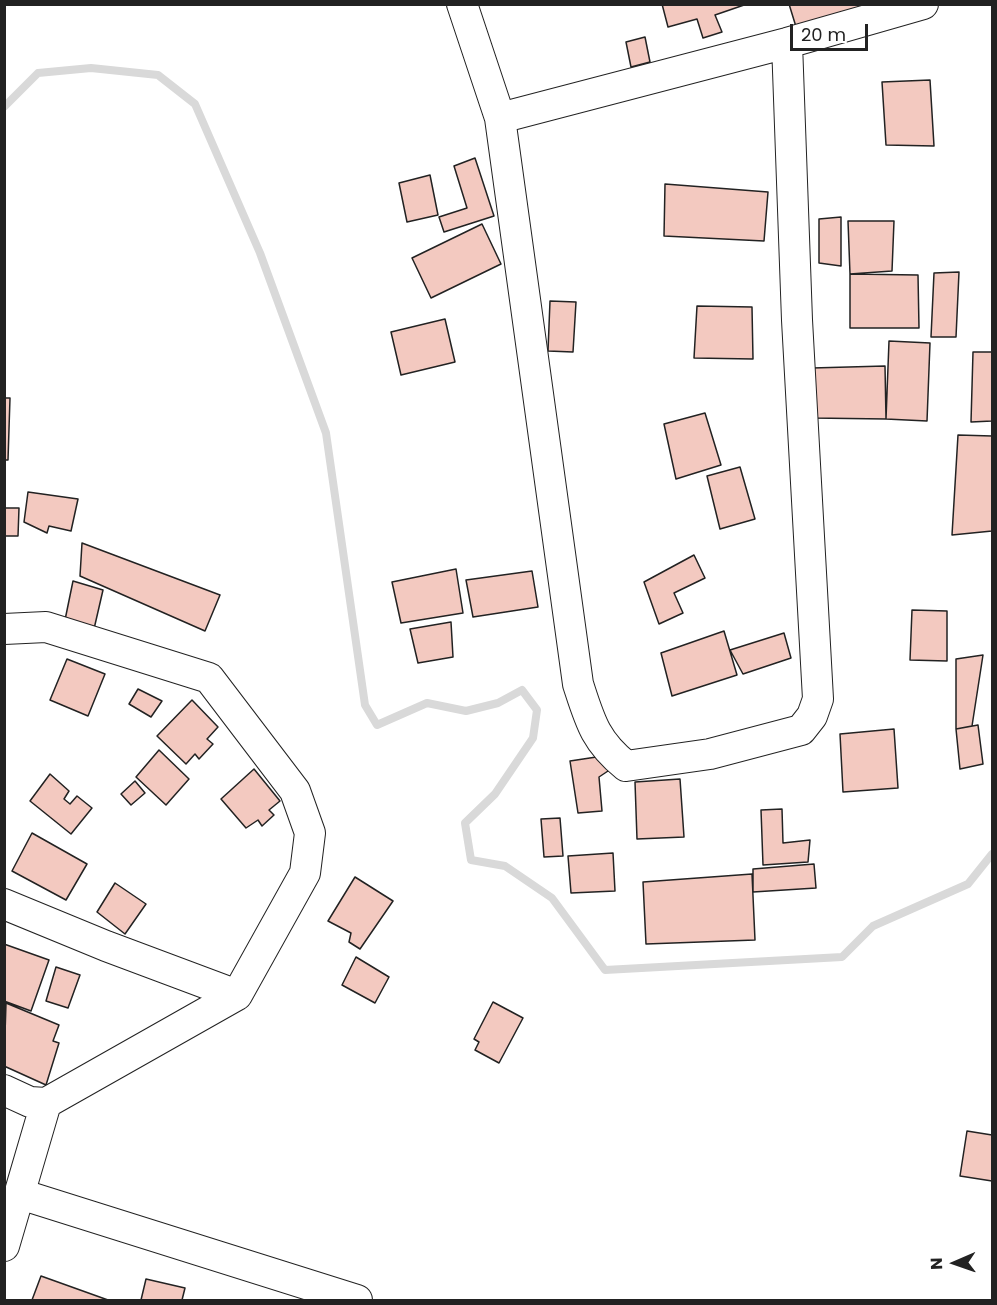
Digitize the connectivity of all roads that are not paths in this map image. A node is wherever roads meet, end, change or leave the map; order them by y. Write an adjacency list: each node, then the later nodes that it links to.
1 (462, 4): 4 (street)
2 (923, 4): 3 (street)
3 (787, 43): 4 (street); 4 (street)
4 (500, 118)
5 (4, 628): 7 (street)
6 (4, 904): 7 (street)
7 (237, 995): 9 (street)
8 (4, 1090): 9 (street)
9 (46, 1104): 10 (street)
10 (20, 1194): 11 (street); 12 (street)
11 (4, 1246)
12 (357, 1300)

